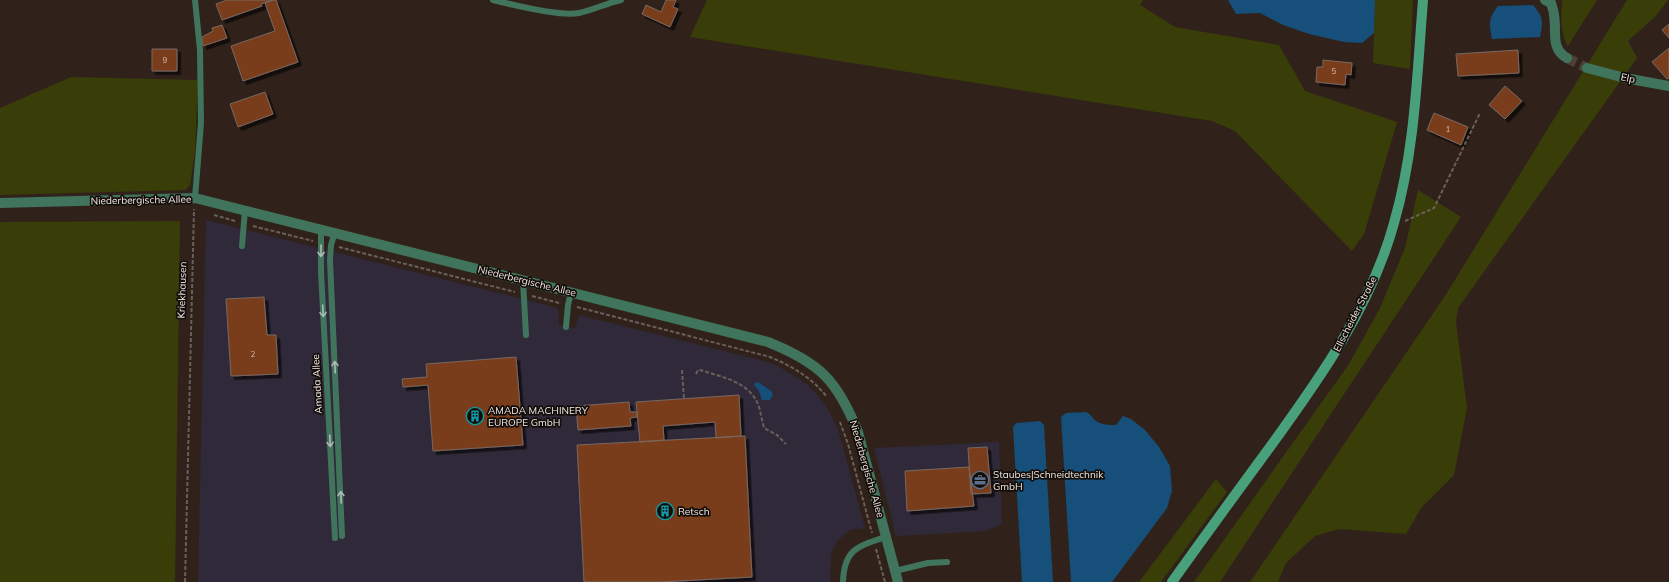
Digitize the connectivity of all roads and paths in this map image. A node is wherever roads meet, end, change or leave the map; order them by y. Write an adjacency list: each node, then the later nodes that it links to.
1 (194, 0): 10 (lane)
2 (494, 0): 3 (lane)
3 (621, 0)
4 (1423, 0): 16 (street, Ellscheider Straße)
5 (1545, 0): 6 (street)
6 (1567, 58)
7 (1587, 68): 8 (street, Elp)
8 (1669, 86)
9 (1480, 113): 15 (path)
10 (194, 198): 11 (street, Niederbergische Allee); 12 (street, Niederbergische Allee); 42 (path, Kriekhausen)
11 (0, 203)
12 (245, 210): 17 (lane); 19 (street, Niederbergische Allee)
13 (210, 214): 17 (path)
14 (1407, 214): 15 (path)
15 (1406, 221): 16 (path); 18 (path)
16 (1395, 222): 46 (street, Ellscheider Straße)
17 (243, 223): 21 (path); 23 (lane)
18 (1404, 227)
19 (321, 229): 20 (street, Niederbergische Allee); 21 (lane, Amada Allee)
20 (335, 232): 22 (lane, Amada Allee); 24 (street, Niederbergische Allee)
21 (321, 243): 38 (lane, Amada Allee, one-way to 38)
22 (331, 245): 26 (path); 36 (lane, Amada Allee, one-way to 22)
23 (242, 246)
24 (523, 281): 25 (street, Niederbergische Allee); 26 (lane)
25 (571, 293): 27 (lane); 37 (street, Niederbergische Allee)
26 (524, 294): 27 (path); 29 (lane)
27 (568, 305): 28 (lane); 32 (path)
28 (566, 327)
29 (526, 335)
30 (682, 370): 33 (path)
31 (696, 374): 35 (path)
32 (828, 398)
33 (684, 399)
34 (840, 421): 39 (path)
35 (786, 444)
36 (342, 536)
37 (886, 537): 39 (lane); 41 (street, Niederbergische Allee)
38 (334, 538)
39 (874, 541): 43 (lane); 44 (path)
40 (947, 562): 41 (lane)
41 (895, 571): 45 (street, Niederbergische Allee)
42 (185, 582)
43 (843, 582)
44 (885, 582)
45 (898, 582)
46 (1172, 582)

